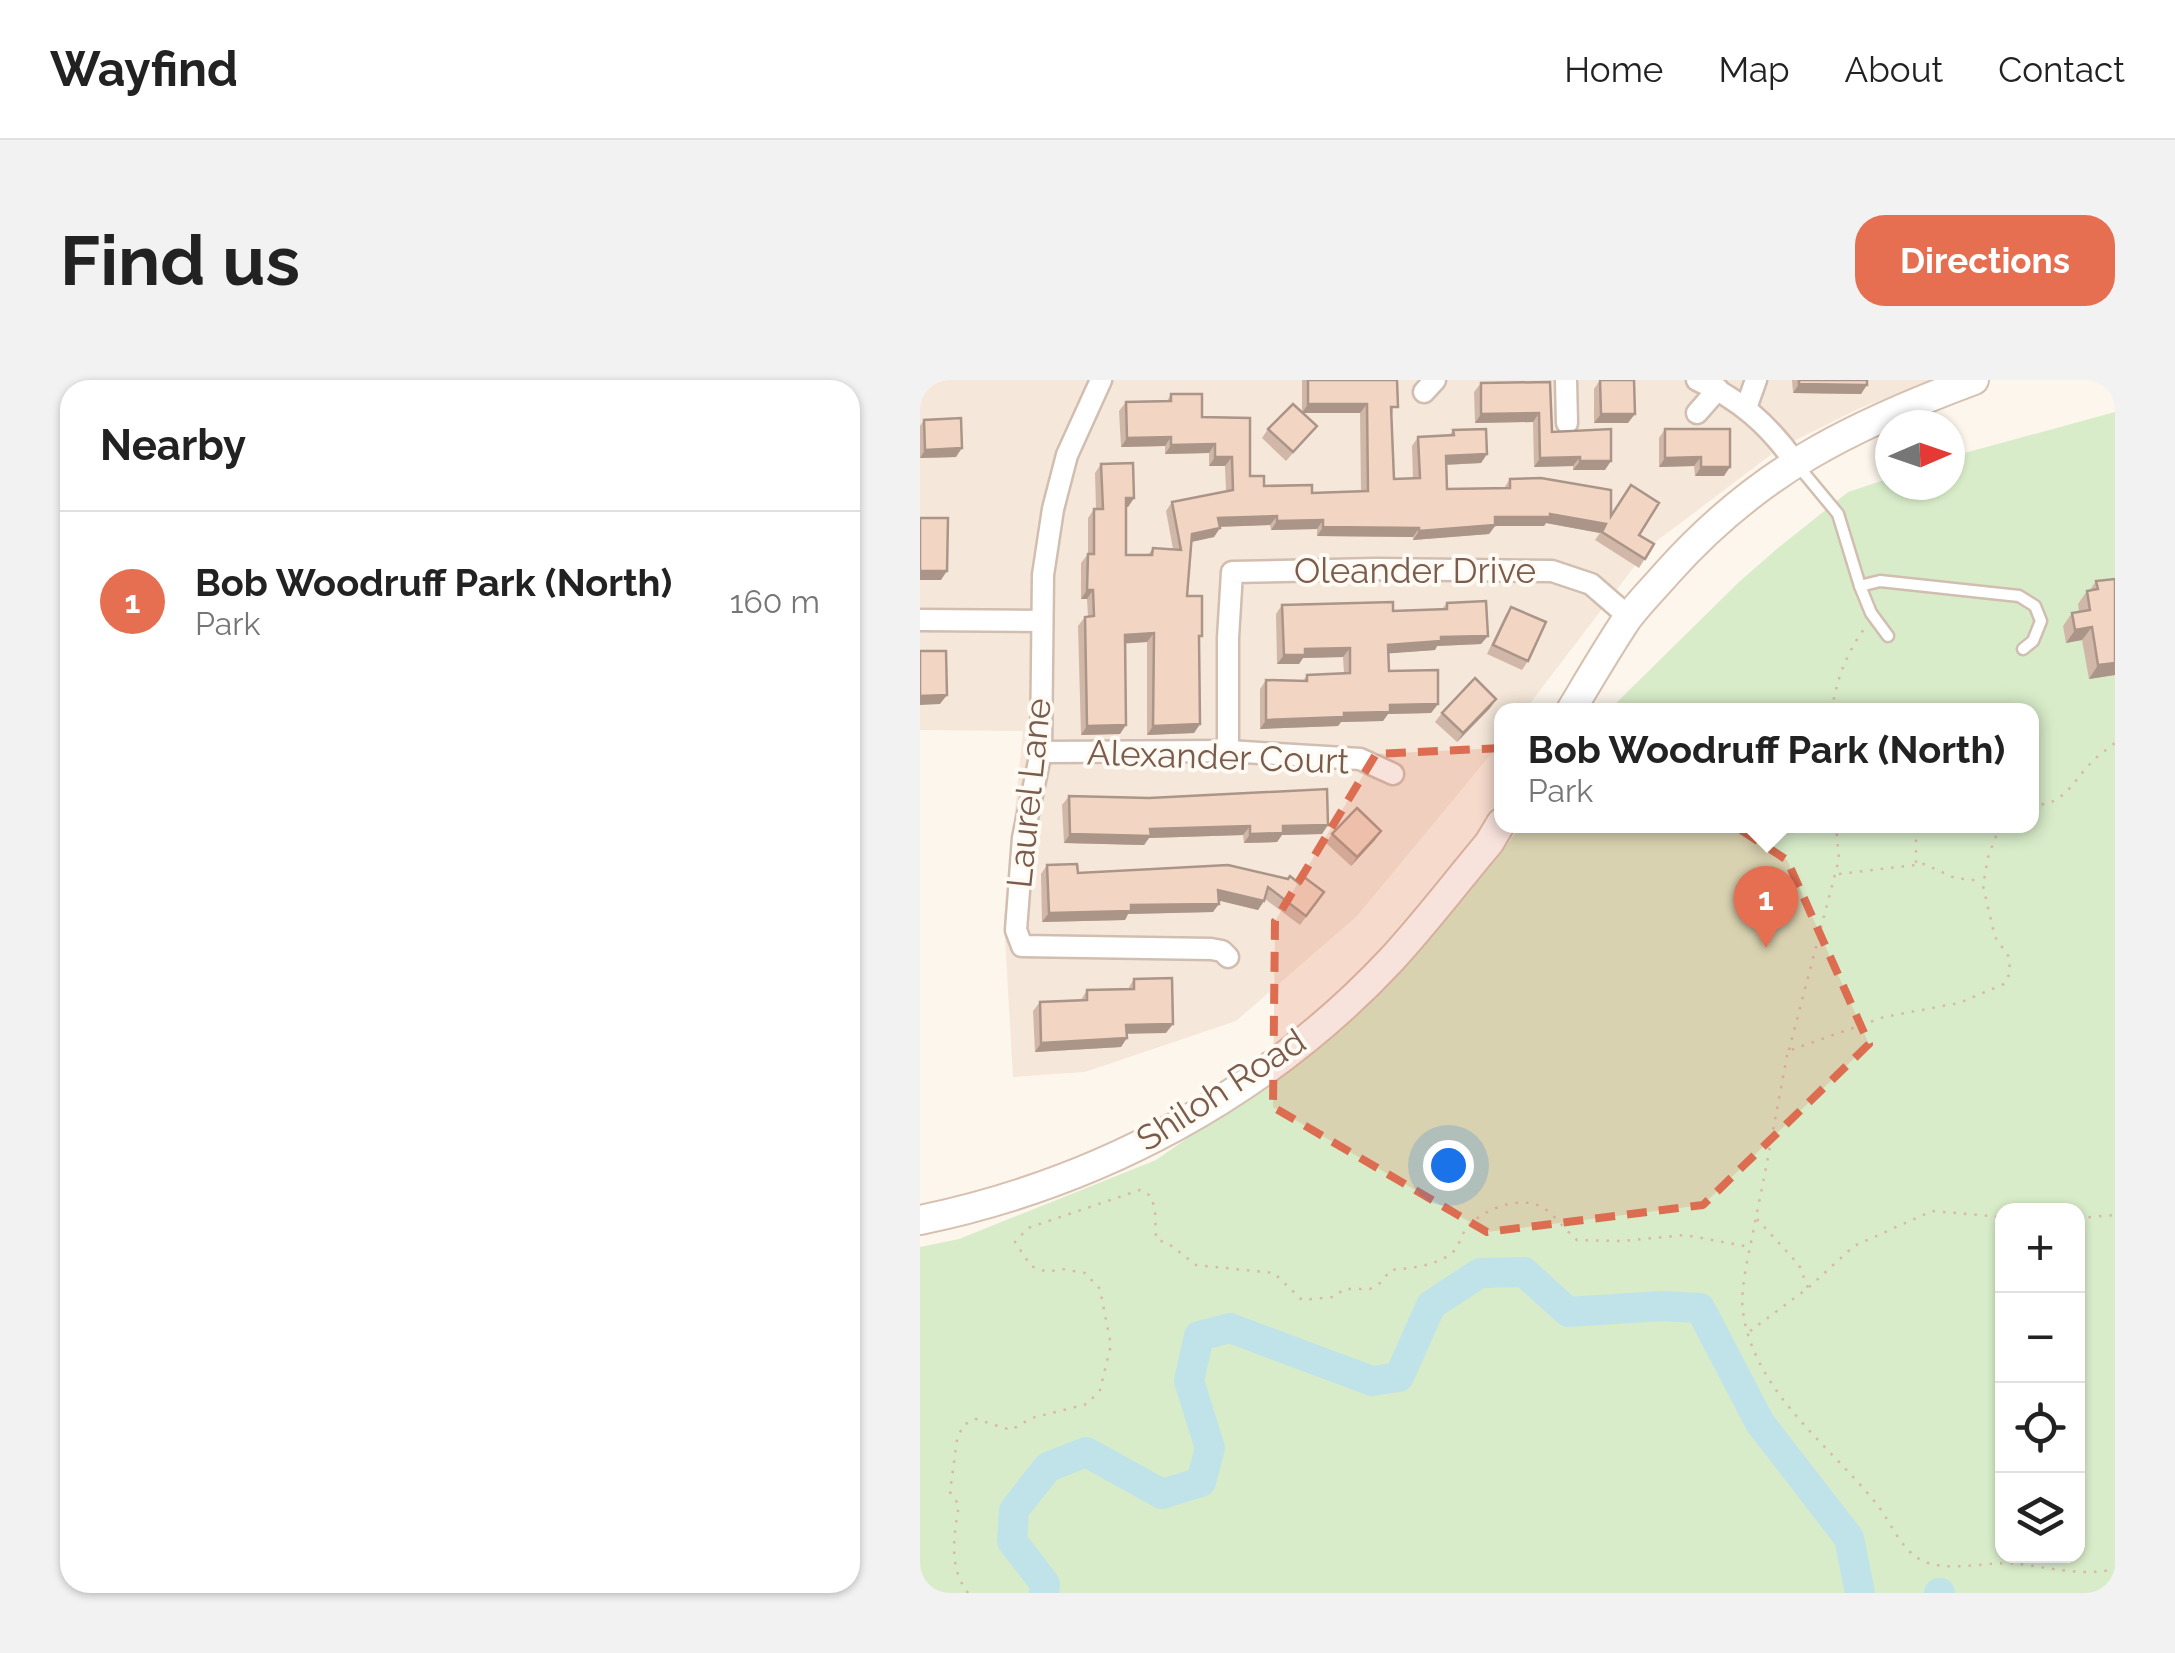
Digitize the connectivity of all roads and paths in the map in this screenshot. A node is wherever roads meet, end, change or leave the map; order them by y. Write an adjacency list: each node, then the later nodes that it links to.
1 (1101, 380): 15 (street, Laurel Lane)
2 (1566, 380): 9 (street)
3 (1697, 380): 6 (street)
4 (1756, 380): 7 (street)
5 (1974, 380): 10 (main road)
6 (1718, 390): 7 (street); 8 (street)
7 (1746, 408): 10 (street)
8 (1697, 413)
9 (1567, 423)
10 (1796, 462): 11 (lane); 12 (main road)
11 (1860, 586): 13 (lane); 17 (lane)
12 (1629, 617): 18 (main road); 21 (street, Oleander Drive)
13 (1874, 617): 16 (lane); 19 (path)
14 (920, 620): 15 (street)
15 (1041, 621): 22 (street, Laurel Lane)
16 (1888, 636)
17 (2023, 649)
18 (1575, 703)
19 (1833, 703)
20 (2115, 744): 24 (path)
21 (1228, 751): 22 (street, Alexander Court); 23 (street, Alexander Court)
22 (1041, 752): 32 (street, Laurel Lane)
23 (1393, 774)
24 (2039, 805)
25 (1495, 833): 38 (main road, Shiloh Road)
26 (1837, 833): 30 (path)
27 (1916, 833): 29 (path)
28 (1997, 833): 31 (path)
29 (1916, 865): 30 (path); 31 (path)
30 (1835, 875): 33 (path)
31 (1983, 882): 33 (path)
32 (1228, 957)
33 (1788, 1051): 37 (path)
34 (2115, 1214): 36 (path)
35 (1995, 1216): 40 (path)
36 (2085, 1217)
37 (1756, 1218): 39 (path); 40 (path)
38 (920, 1220)
39 (1750, 1247): 41 (path); 43 (path)
40 (1808, 1288): 41 (path)
41 (1749, 1332): 42 (path)
42 (2115, 1568)
43 (968, 1593)

